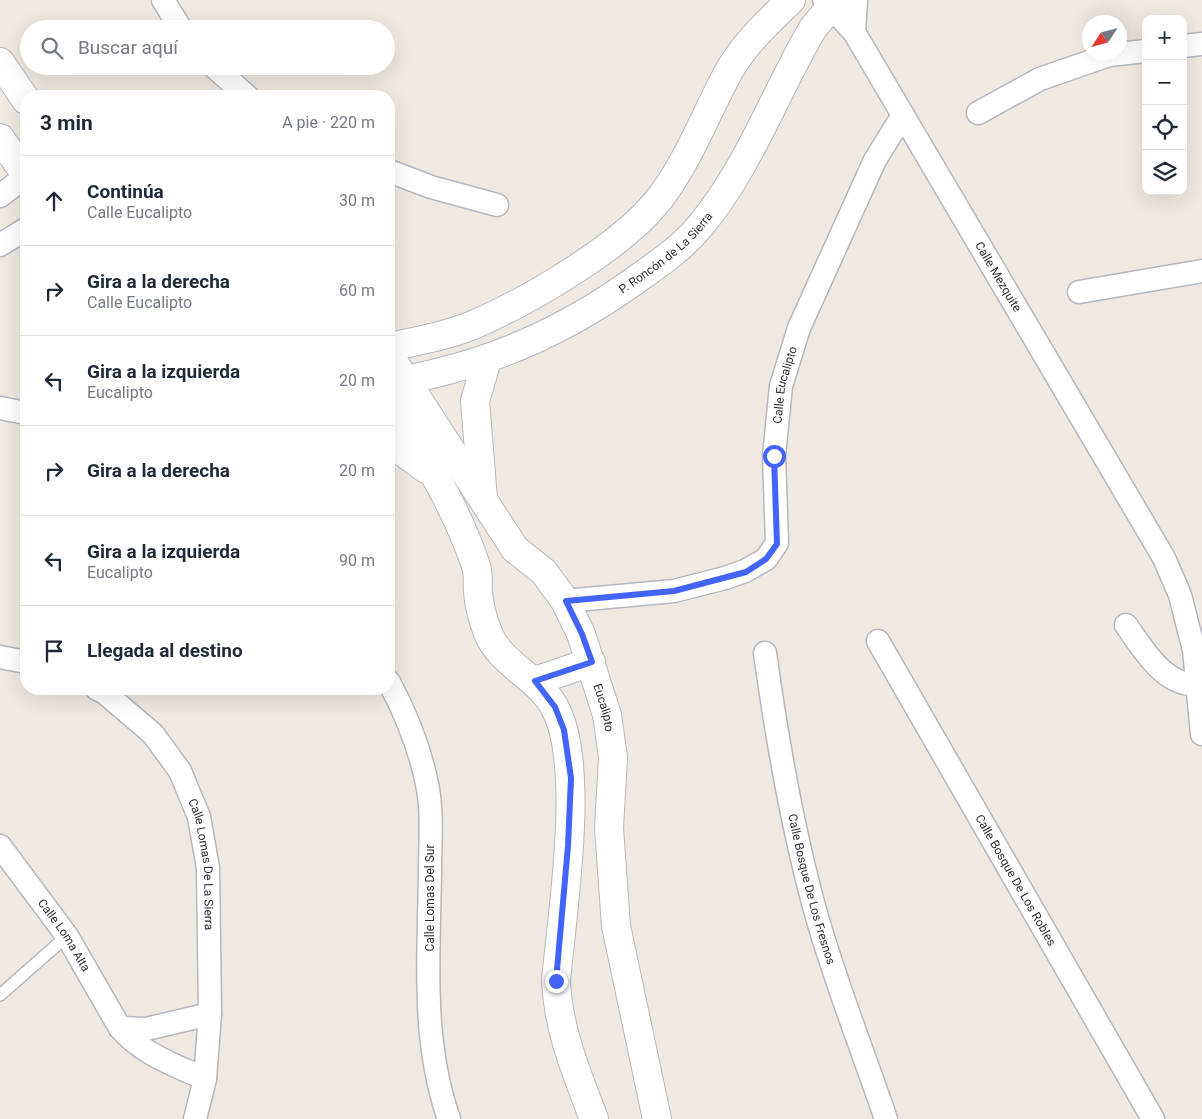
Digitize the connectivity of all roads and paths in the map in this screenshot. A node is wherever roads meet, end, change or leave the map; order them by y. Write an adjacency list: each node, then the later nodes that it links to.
1 (163, 0): 5 (street)
2 (791, 0): 26 (street)
3 (856, 0): 6 (street)
4 (831, 3): 6 (street, Calle Mezquite); 27 (street, P. Roncón de La Sierra)
5 (175, 20)
6 (854, 32): 15 (street, Calle Mezquite)
7 (1202, 44): 8 (street)
8 (1187, 46)
9 (1142, 51): 14 (street)
10 (0, 62): 13 (street)
11 (224, 75): 12 (street)
12 (240, 90)
13 (20, 91)
14 (978, 113)
15 (903, 115): 38 (street, Calle Eucalipto); 45 (street, Calle Mezquite)
16 (0, 138): 17 (street)
17 (20, 167)
18 (395, 173): 21 (street)
19 (20, 181): 20 (street)
20 (0, 196)
21 (497, 205)
22 (20, 232): 23 (street)
23 (0, 245)
24 (1202, 271): 25 (street)
25 (1079, 292)
26 (395, 346)
27 (487, 360): 28 (street, P. Roncón de La Sierra); 35 (street)
28 (395, 387)
29 (395, 388): 35 (street, Eucalipto)
30 (395, 389): 34 (street, Eucalipto)
31 (0, 408): 32 (street)
32 (20, 412)
33 (395, 446): 34 (street)
34 (438, 478): 37 (street, Eucalipto)
35 (484, 503): 36 (street, Eucalipto)
36 (515, 549): 37 (street); 38 (street, Eucalipto)
37 (477, 568): 46 (street, Eucalipto)
38 (566, 601): 44 (street, Eucalipto)
39 (1126, 625): 45 (street)
40 (878, 641): 61 (street, Calle Bosque De Los Robles)
41 (765, 653): 60 (street, Calle Bosque De Los Fresnos)
42 (0, 657): 43 (street)
43 (20, 661)
44 (592, 662): 46 (street); 59 (street, Eucalipto)
45 (1199, 671): 49 (street, Calle Mezquite)
46 (535, 681): 58 (street, Eucalipto)
47 (107, 695): 53 (street, Calle Lomas De La Sierra)
48 (395, 695): 57 (street, Calle Lomas Del Sur)
49 (1202, 734)
50 (0, 846): 51 (street, Calle Loma Alta)
51 (67, 936): 52 (lane); 54 (street, Calle Loma Alta)
52 (0, 995)
53 (210, 1014): 54 (street); 55 (street, Calle Lomas De La Sierra)
54 (120, 1028): 55 (street, Calle Loma Alta)
55 (205, 1079): 56 (street, Calle Lomas De La Sierra)
56 (195, 1119)
57 (449, 1119)
58 (594, 1119)
59 (657, 1119)
60 (886, 1119)
61 (1153, 1119)

